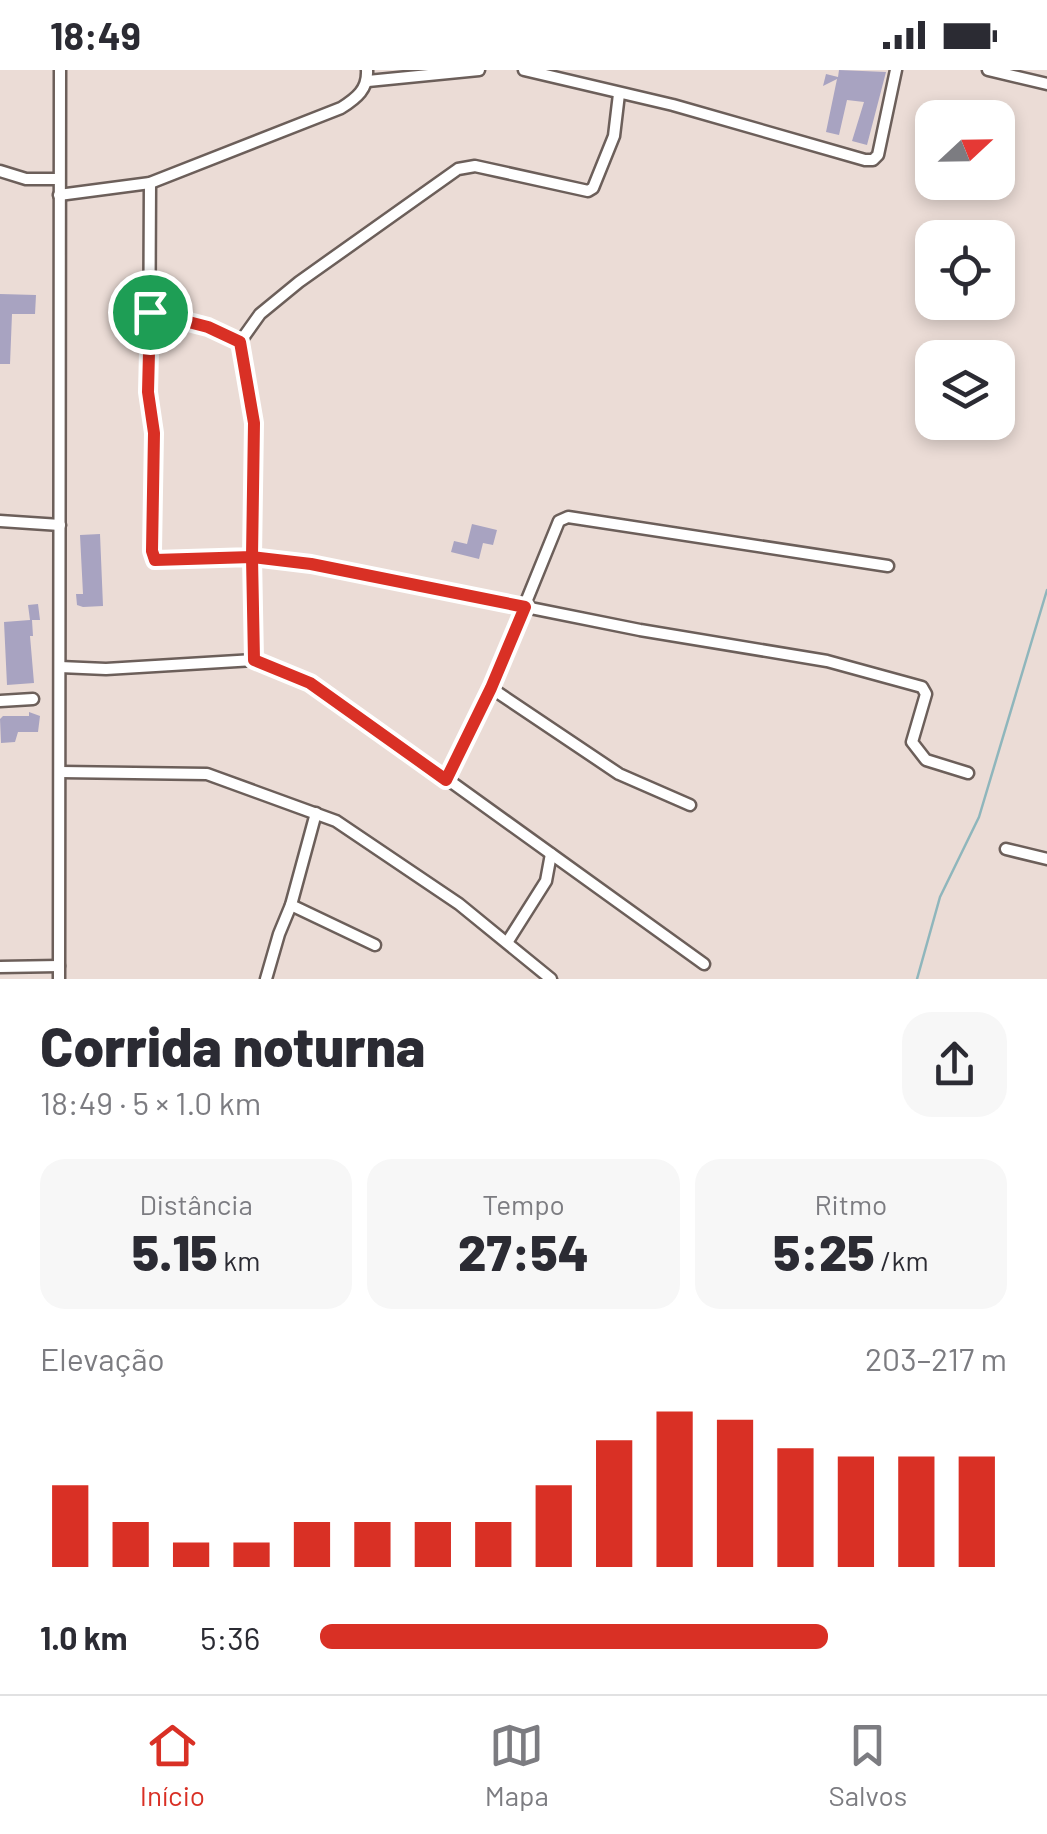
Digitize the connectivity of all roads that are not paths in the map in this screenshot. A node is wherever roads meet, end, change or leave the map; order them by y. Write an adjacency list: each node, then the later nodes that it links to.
1 (60, 70): 10 (street)
2 (479, 70): 6 (street)
3 (524, 70): 8 (street)
4 (896, 70): 8 (street)
5 (988, 70): 7 (street)
6 (367, 76): 11 (street)
7 (1047, 84)
8 (619, 94): 14 (street)
9 (0, 171): 10 (street)
10 (59, 179): 12 (street)
11 (150, 183): 12 (street); 13 (street)
12 (59, 195): 16 (street)
13 (150, 312): 14 (street); 17 (street)
14 (240, 342): 17 (street)
15 (0, 521): 16 (street)
16 (60, 525): 21 (street)
17 (252, 557): 19 (street); 20 (street)
18 (888, 566): 19 (street)
19 (525, 607): 22 (street); 26 (street)
20 (254, 660): 21 (street); 27 (street)
21 (60, 667): 25 (street)
22 (491, 688): 27 (street); 28 (street)
23 (33, 699): 24 (street)
24 (0, 701)
25 (60, 772): 29 (street); 38 (street)
26 (968, 773)
27 (446, 780): 31 (street)
28 (690, 805)
29 (316, 813): 33 (street); 34 (street)
30 (1006, 849): 32 (street)
31 (552, 854): 34 (street); 36 (street)
32 (1047, 859)
33 (292, 905): 35 (street); 40 (street)
34 (508, 941): 41 (street)
35 (375, 945)
36 (704, 964)
37 (0, 966): 38 (street)
38 (59, 966): 39 (street)
39 (59, 979)
40 (266, 979)
41 (552, 979)

